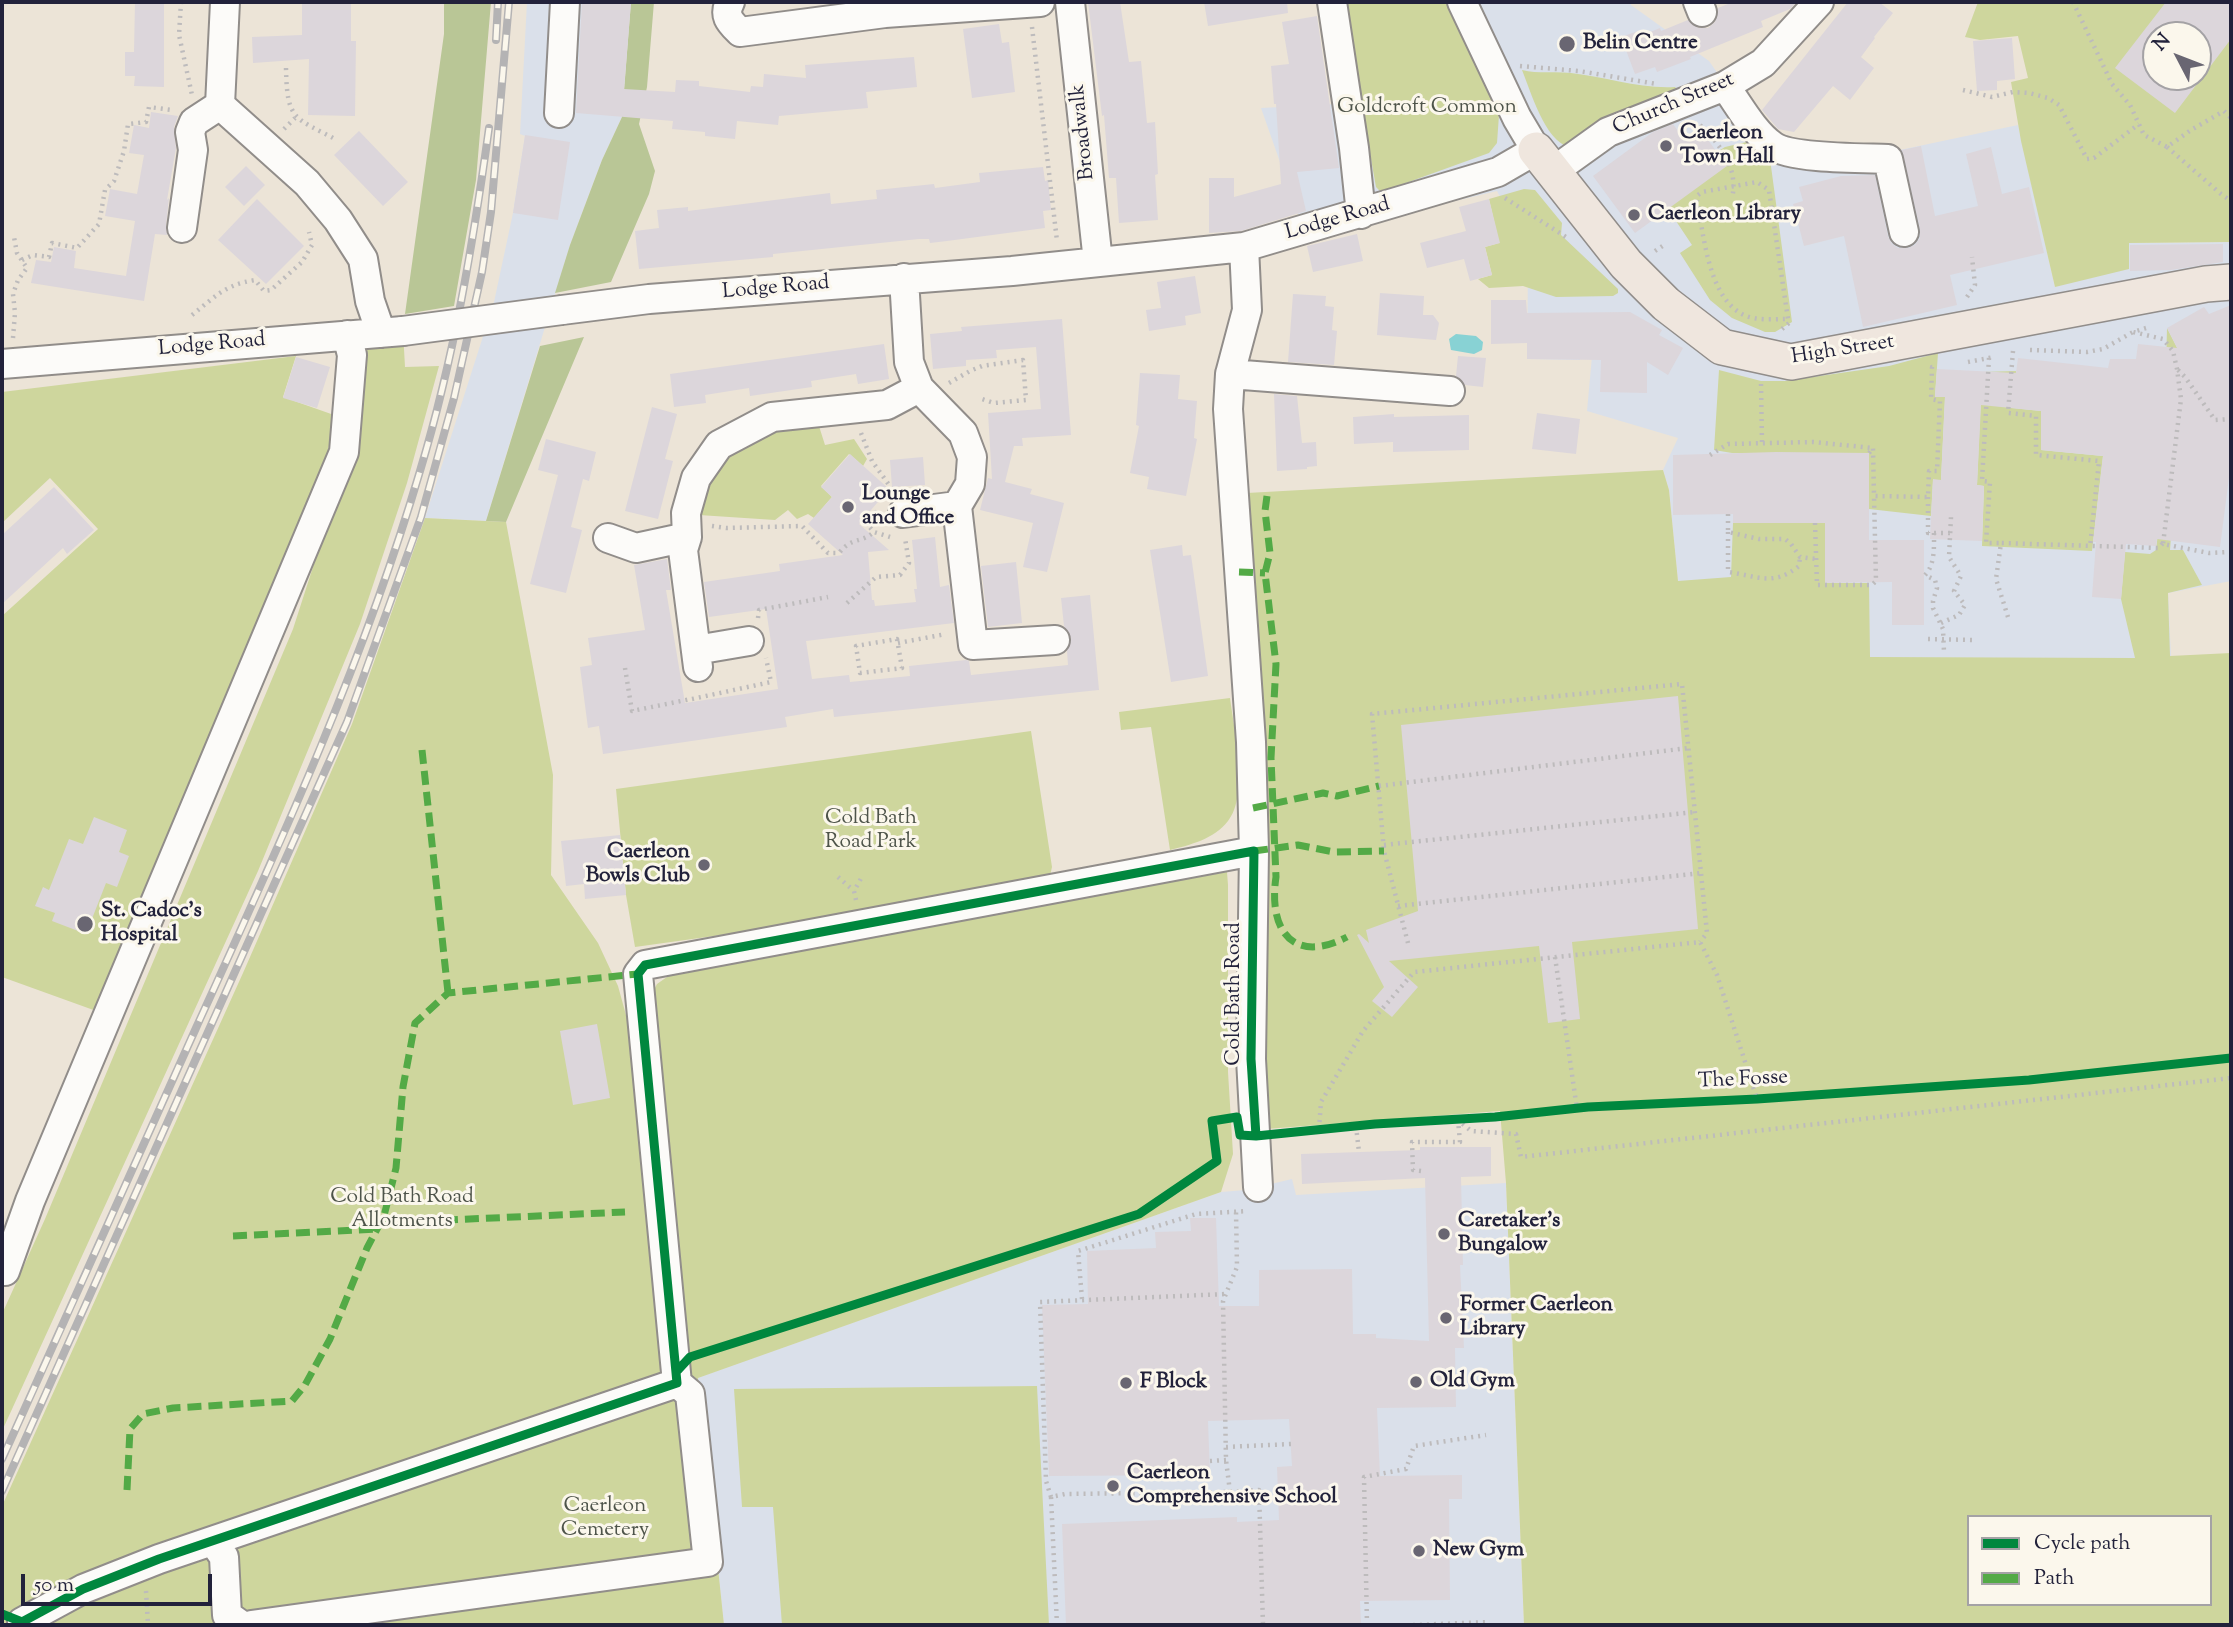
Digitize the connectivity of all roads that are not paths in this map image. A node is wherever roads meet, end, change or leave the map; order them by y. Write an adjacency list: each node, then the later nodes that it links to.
1 (225, 2): 11 (street)
2 (565, 2): 12 (street)
3 (730, 2): 8 (street)
4 (1040, 2): 8 (street)
5 (1070, 2): 18 (street, Broadwalk)
6 (1332, 2): 14 (street)
7 (1462, 2): 13 (street)
8 (1030, 3)
9 (1813, 4): 10 (street, Church Street)
10 (1725, 86): 13 (street, Church Street); 16 (street)
11 (206, 105): 15 (street); 21 (street)
12 (559, 113)
13 (1543, 159): 14 (street, Lodge Road); 20 (main road, High Street)
14 (1361, 214): 17 (street, Lodge Road)
15 (182, 228)
16 (1904, 232)
17 (1244, 247): 18 (street, Lodge Road); 24 (street, Cold Bath Road)
18 (1098, 262): 19 (street, Lodge Road)
19 (904, 278): 21 (street, Lodge Road, bridge); 25 (street)
20 (2231, 282)
21 (392, 332): 22 (street, Lodge Road)
22 (347, 335): 23 (street, Lodge Road); 35 (street)
23 (7, 355)
24 (1230, 374): 26 (street); 33 (street, Cold Bath Road)
25 (931, 388): 27 (street); 29 (street)
26 (1450, 391)
27 (957, 506): 28 (street); 32 (street)
28 (895, 518)
29 (687, 530): 30 (street); 31 (street)
30 (608, 538)
31 (756, 632)
32 (1055, 640)
33 (1254, 851): 34 (street, Cold Bath Road); 36 (street)
34 (1253, 1199)
35 (3, 1271)
36 (677, 1383): 37 (street); 40 (street)
37 (216, 1540): 38 (street); 39 (street)
38 (22, 1622)
39 (242, 1625)
40 (251, 1625)

